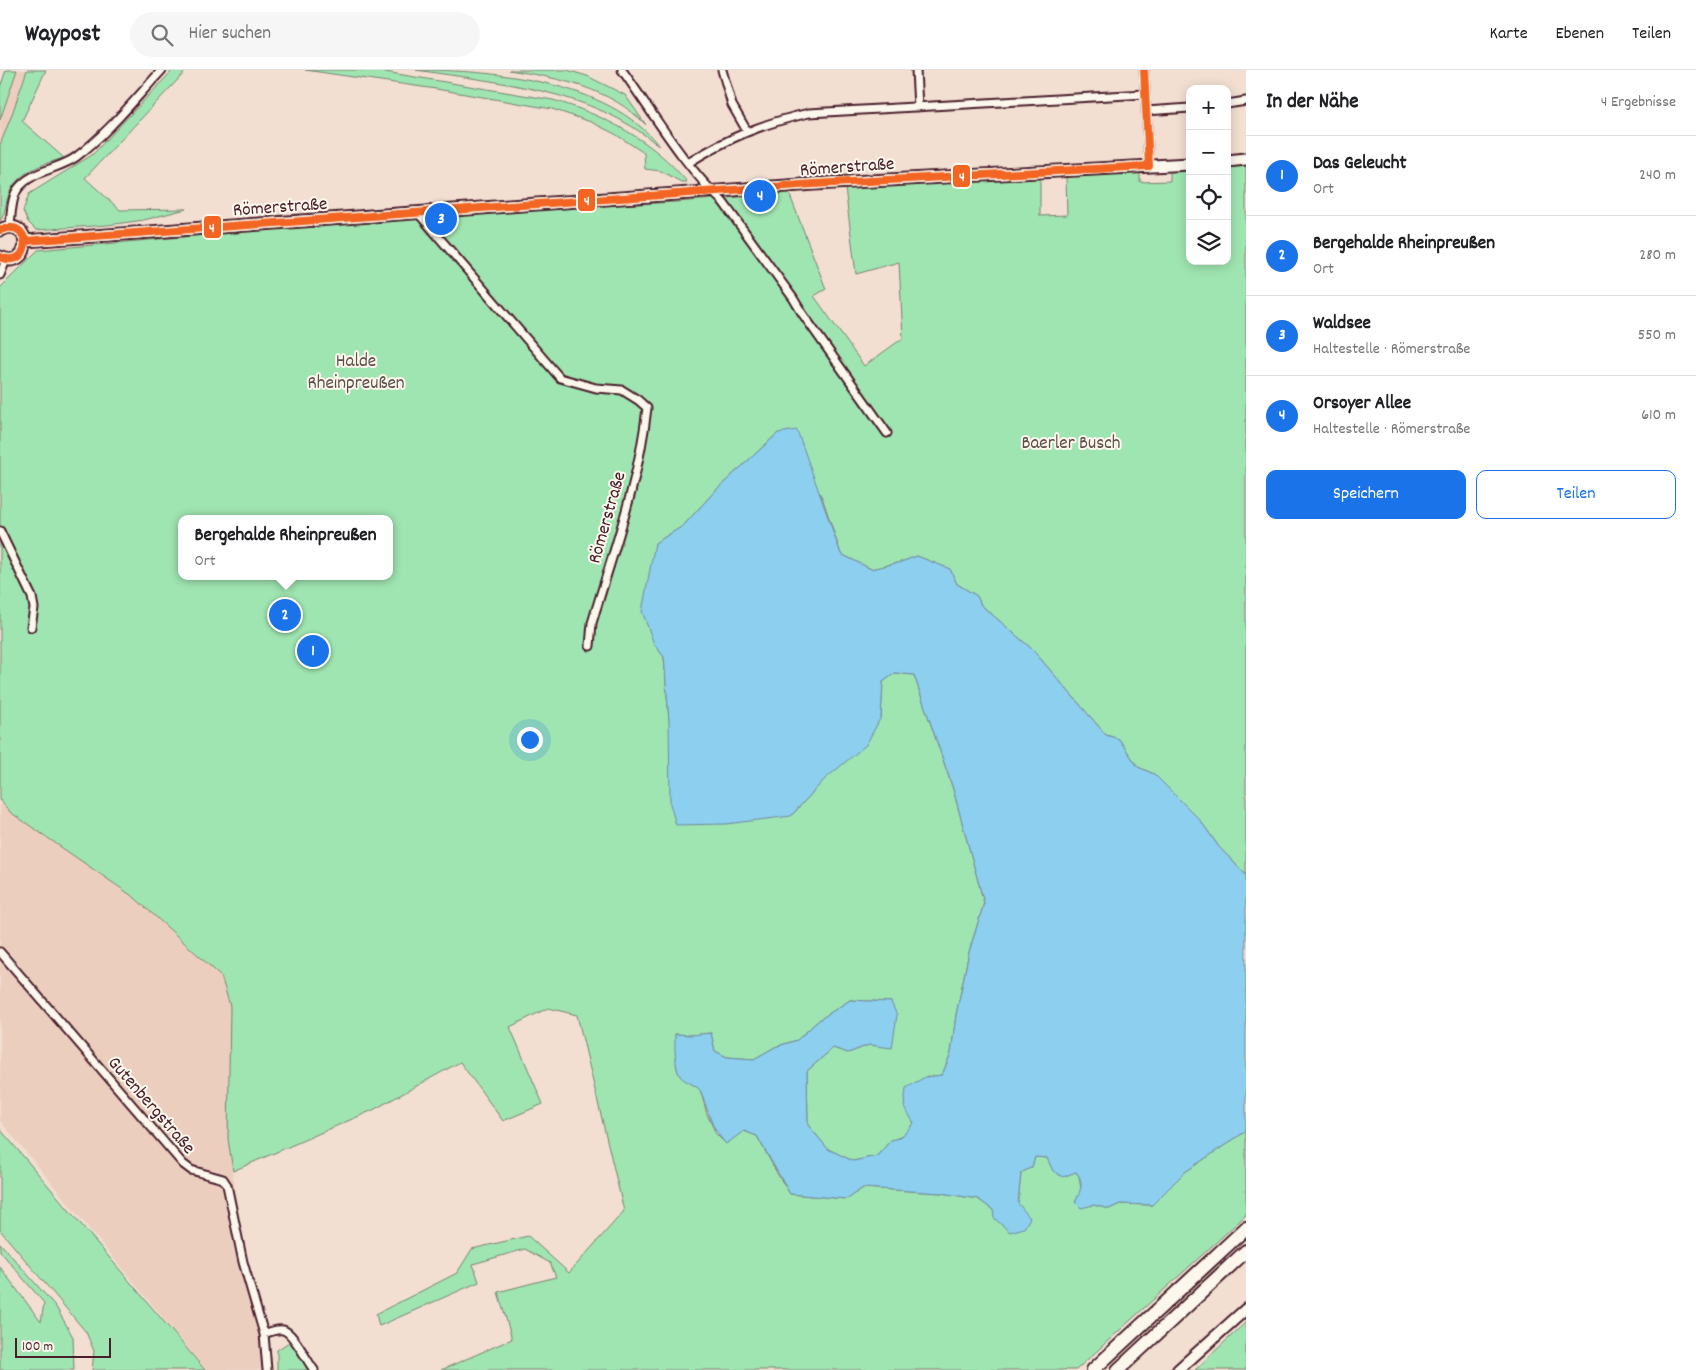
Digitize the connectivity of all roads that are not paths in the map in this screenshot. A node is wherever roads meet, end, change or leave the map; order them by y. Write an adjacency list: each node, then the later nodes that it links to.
1 (162, 70): 20 (street)
2 (622, 70): 15 (street)
3 (722, 70): 12 (street)
4 (916, 70): 9 (street)
5 (1144, 70): 6 (street)
6 (1145, 94): 9 (street); 11 (street)
7 (1246, 101): 8 (street)
8 (1231, 103)
9 (918, 107): 12 (street)
10 (1186, 108): 11 (street)
11 (1146, 111): 17 (street)
12 (747, 131): 15 (street)
13 (1246, 159): 14 (main road)
14 (1231, 160)
15 (688, 163): 18 (street)
16 (1186, 164): 17 (main road, Römerstraße)
17 (1149, 166): 18 (main road, Römerstraße)
18 (712, 192): 19 (main road, Römerstraße); 24 (street)
19 (418, 213): 21 (main road, Römerstraße); 27 (street, Römerstraße)
20 (5, 228): 21 (main road)
21 (26, 241): 22 (main road)
22 (3, 259): 23 (street)
23 (0, 275)
24 (887, 433)
25 (0, 531): 26 (street)
26 (30, 627)
27 (590, 646)
28 (0, 952): 32 (street, Gutenbergstraße)
29 (1246, 1228): 35 (highway)
30 (1246, 1252): 36 (highway)
31 (1246, 1309): 37 (main road)
32 (264, 1334): 33 (street, Gutenbergstraße); 34 (street)
33 (267, 1370)
34 (314, 1370)
35 (1093, 1370)
36 (1118, 1370)
37 (1178, 1370)

